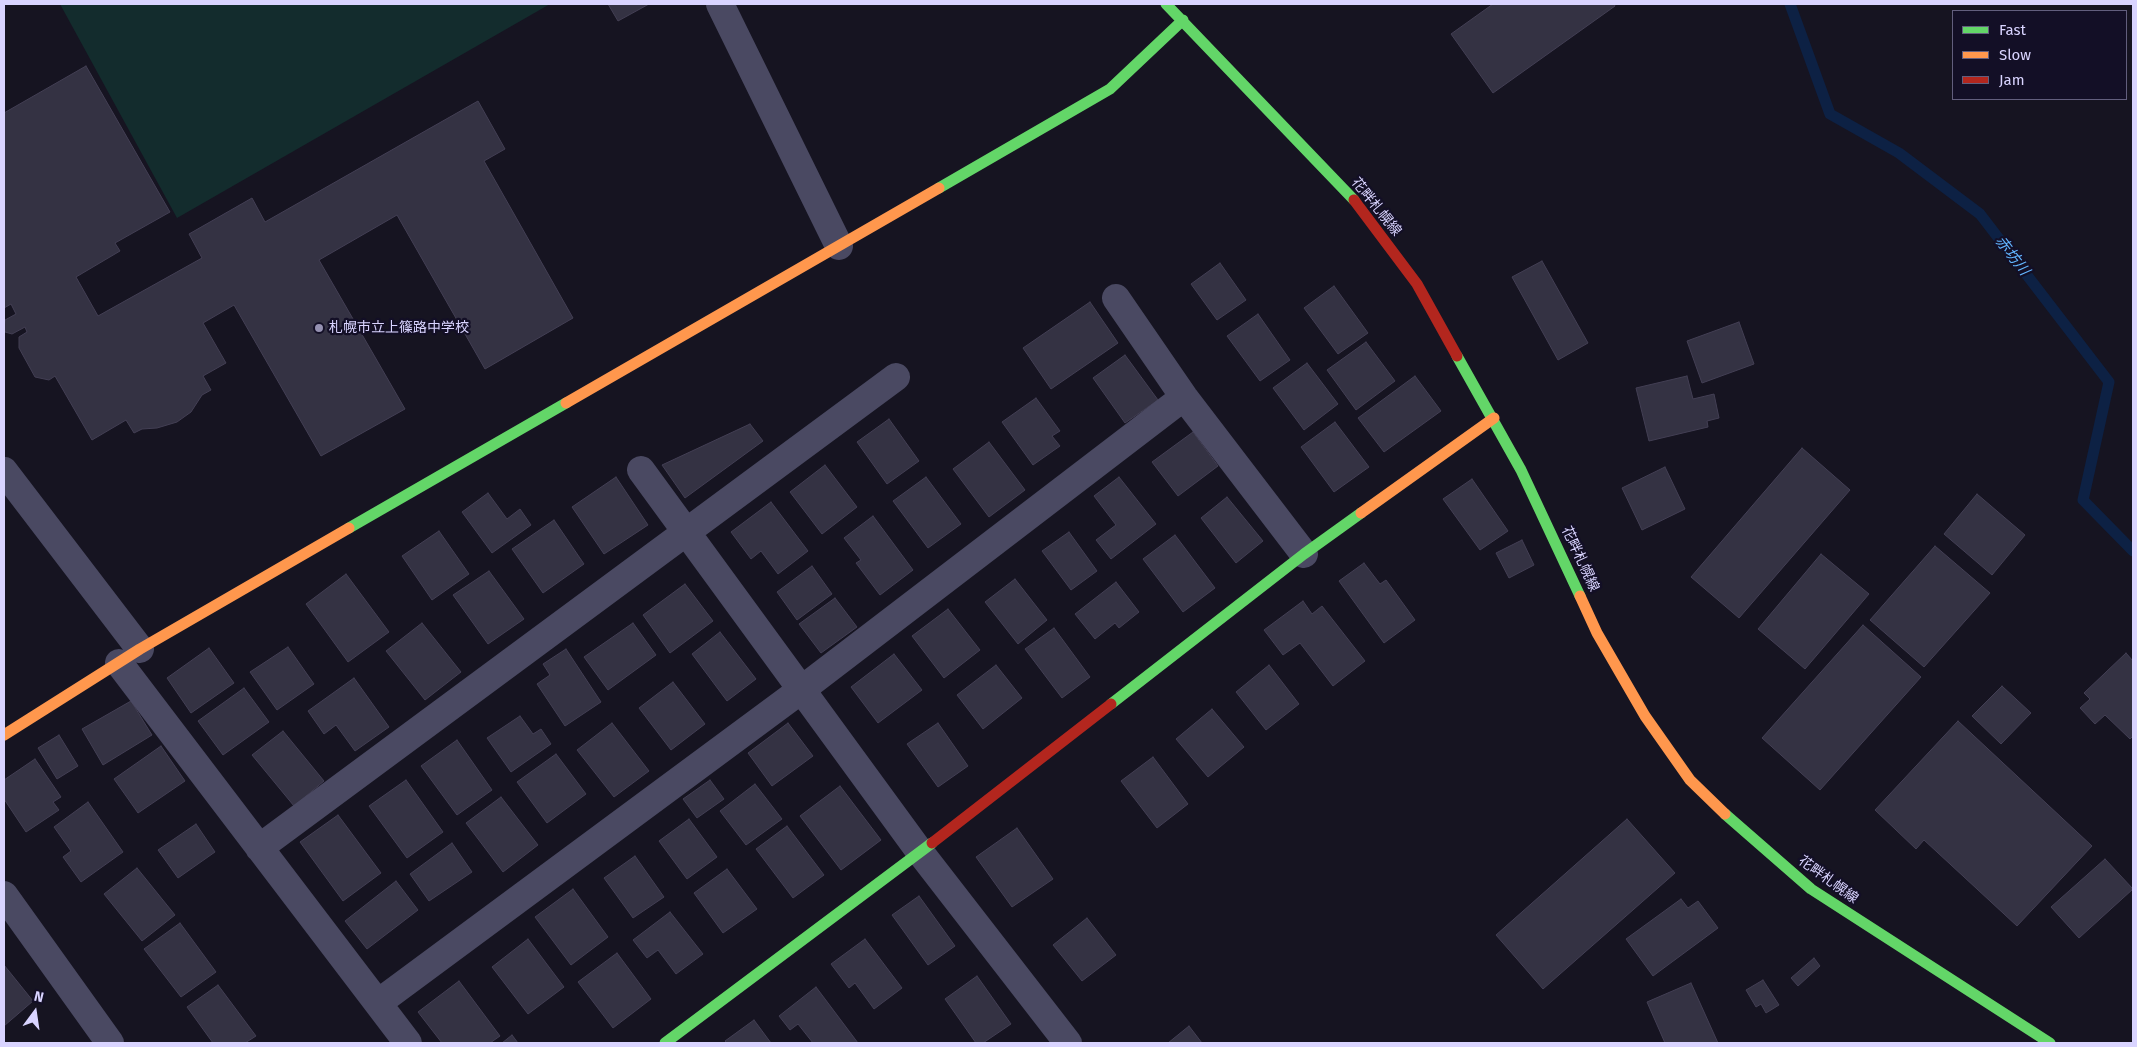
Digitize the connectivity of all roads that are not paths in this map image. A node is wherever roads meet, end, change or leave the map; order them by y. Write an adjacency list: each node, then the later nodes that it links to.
1 (720, 4): 4 (street)
2 (1166, 4): 3 (street, 花畔札幌線)
3 (1183, 20): 4 (street); 8 (street, 花畔札幌線)
4 (839, 246): 13 (street)
5 (1116, 298): 7 (street)
6 (896, 377): 11 (street)
7 (1184, 397): 12 (street); 14 (street)
8 (1494, 418): 12 (street); 25 (street, 花畔札幌線)
9 (641, 470): 11 (street)
10 (4, 471): 13 (street)
11 (686, 532): 14 (street); 16 (street)
12 (1304, 554): 17 (street)
13 (129, 656): 15 (street); 16 (street)
14 (801, 690): 17 (street); 20 (street)
15 (4, 735)
16 (259, 848): 20 (street)
17 (920, 852): 23 (street); 24 (street)
18 (4, 895): 19 (street)
19 (12, 926): 21 (street)
20 (378, 1003): 22 (street)
21 (110, 1043)
22 (408, 1043)
23 (665, 1043)
24 (1067, 1043)
25 (2050, 1043)

